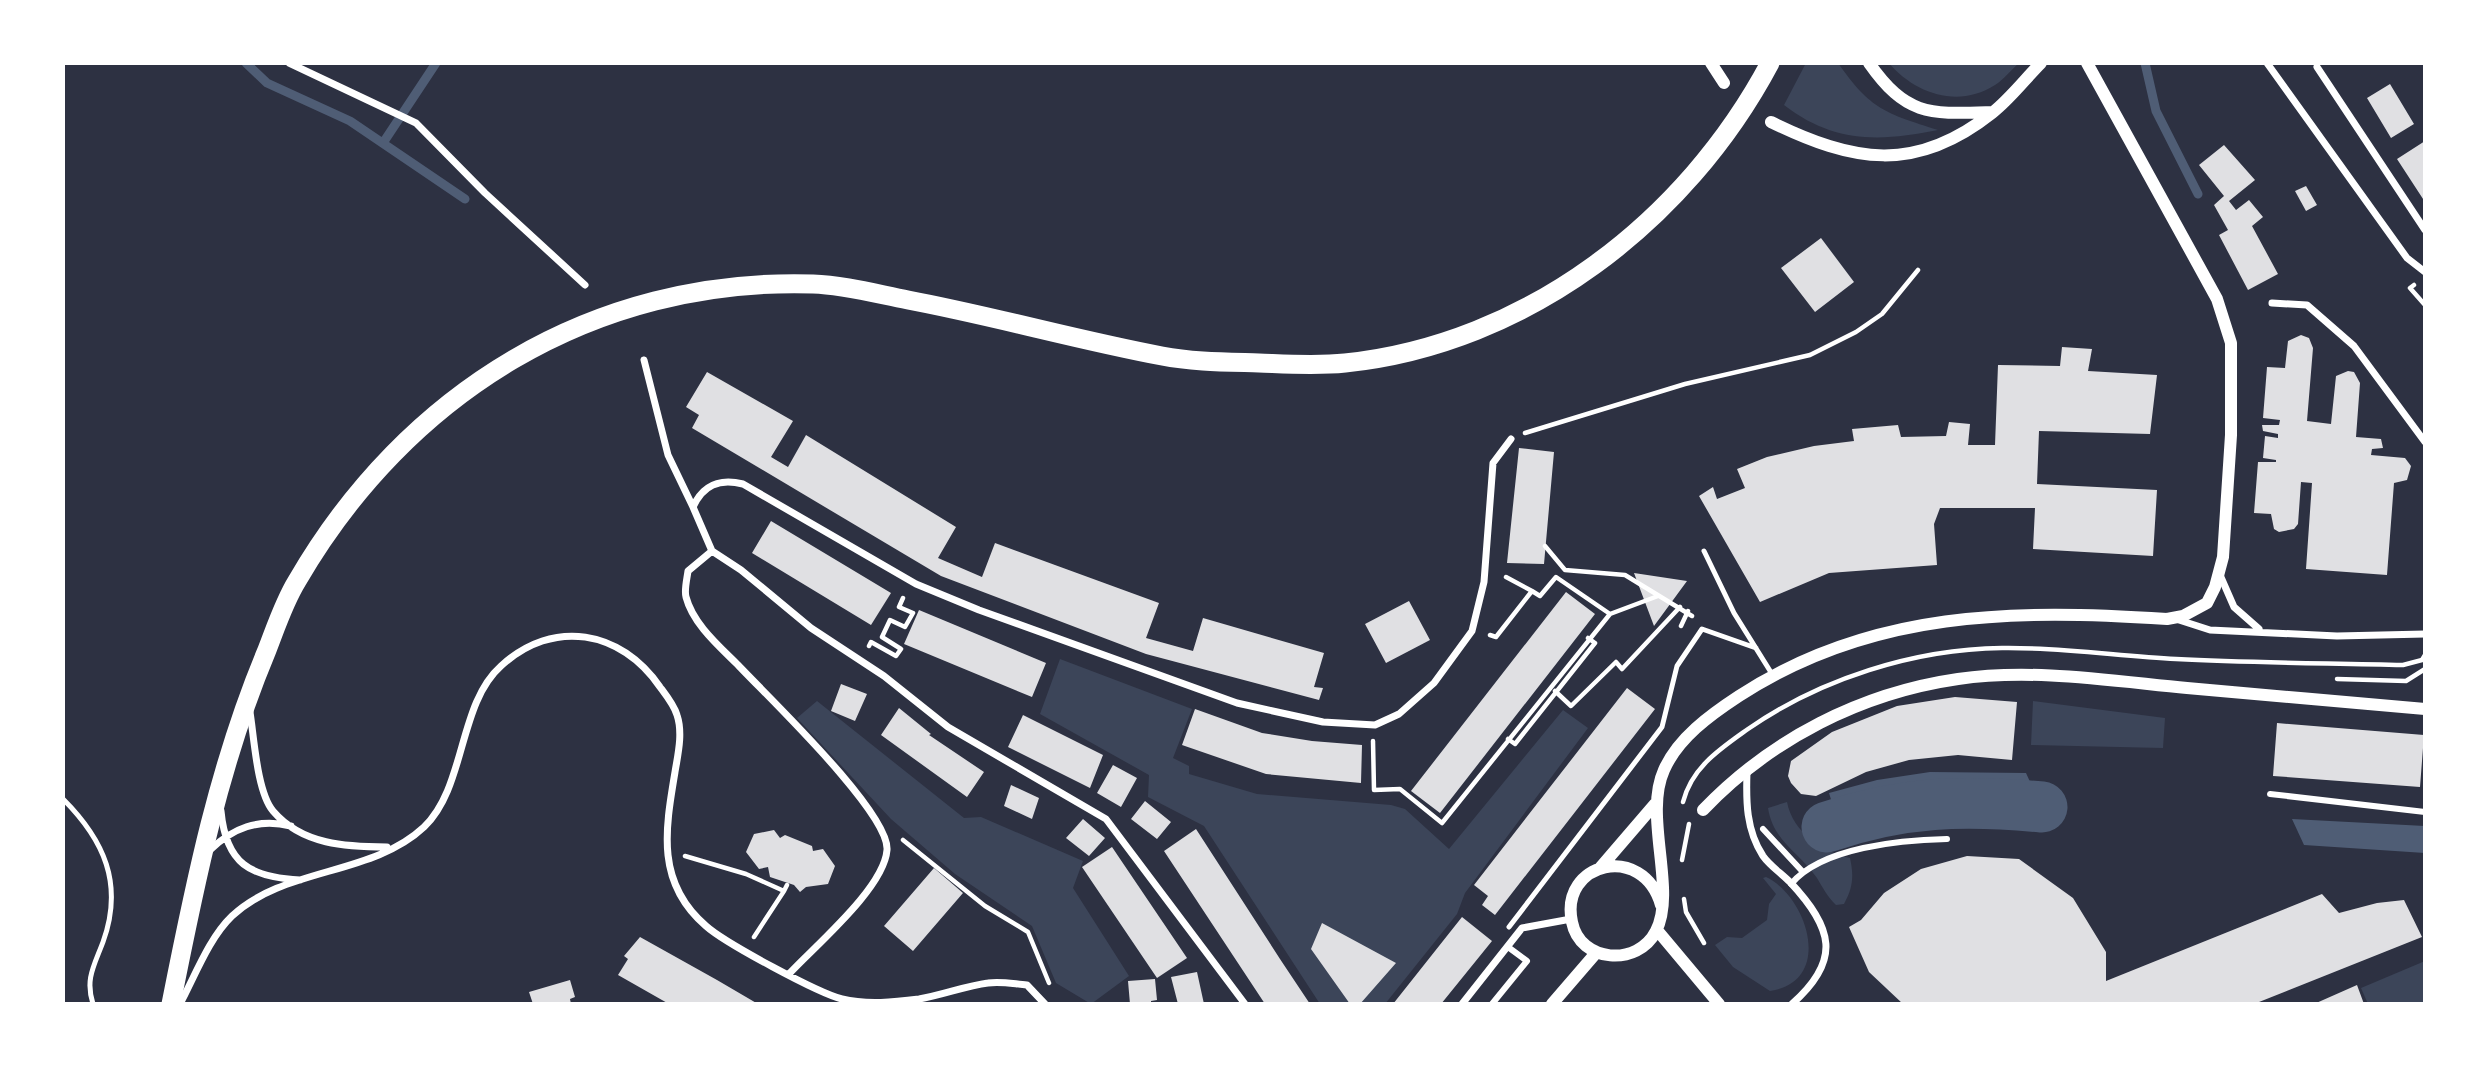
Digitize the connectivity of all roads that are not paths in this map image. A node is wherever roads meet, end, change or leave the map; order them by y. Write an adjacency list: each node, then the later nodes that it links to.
1 (289, 63): 14 (street)
2 (1712, 63): 9 (street)
3 (1770, 63): 28 (highway)
4 (1869, 63): 10 (street)
5 (2041, 63): 10 (street)
6 (2087, 63): 22 (street)
7 (2267, 63): 13 (street)
8 (2317, 67): 12 (street)
9 (1724, 83)
10 (1993, 112): 11 (street)
11 (1770, 122)
12 (2425, 230)
13 (2425, 272)
14 (585, 285)
15 (2272, 303): 18 (street)
16 (644, 360): 19 (street)
17 (1511, 439): 19 (street)
18 (2425, 442)
19 (693, 507): 20 (street)
20 (712, 551): 53 (street); 58 (street)
21 (1704, 551): 26 (lane)
22 (2219, 572): 23 (street); 24 (street)
23 (2173, 617): 24 (street); 27 (street)
24 (2260, 630): 25 (street)
25 (2425, 634)
26 (1756, 648): 27 (lane); 49 (lane)
27 (1772, 674): 34 (street)
28 (247, 697): 30 (highway); 37 (street)
29 (2425, 709): 31 (street)
30 (223, 768): 39 (street); 44 (highway)
31 (1747, 772): 35 (street); 46 (street)
32 (2270, 794): 36 (street)
33 (63, 799): 55 (lane)
34 (1655, 804): 42 (street); 47 (street)
35 (1697, 811)
36 (2425, 812)
37 (295, 827): 39 (street); 41 (street)
38 (1763, 829): 43 (street)
39 (223, 837): 44 (street); 45 (street)
40 (1947, 839): 43 (street)
41 (395, 847): 45 (street); 53 (street)
42 (1599, 869): 47 (street); 48 (street)
43 (1802, 871): 46 (street)
44 (197, 872): 56 (highway)
45 (305, 880): 57 (street)
46 (1791, 884): 63 (street)
47 (1661, 905): 50 (street)
48 (1571, 919): 51 (street); 52 (street)
49 (1509, 927)
50 (1657, 930): 52 (street); 62 (street)
51 (1507, 947): 59 (street); 60 (street)
52 (1596, 954): 61 (street)
53 (789, 974): 54 (street)
54 (1044, 1003)
55 (93, 1004)
56 (171, 1004)
57 (180, 1004)
58 (1244, 1004)
59 (1462, 1004)
60 (1492, 1004)
61 (1552, 1004)
62 (1719, 1004)
63 (1792, 1004)

